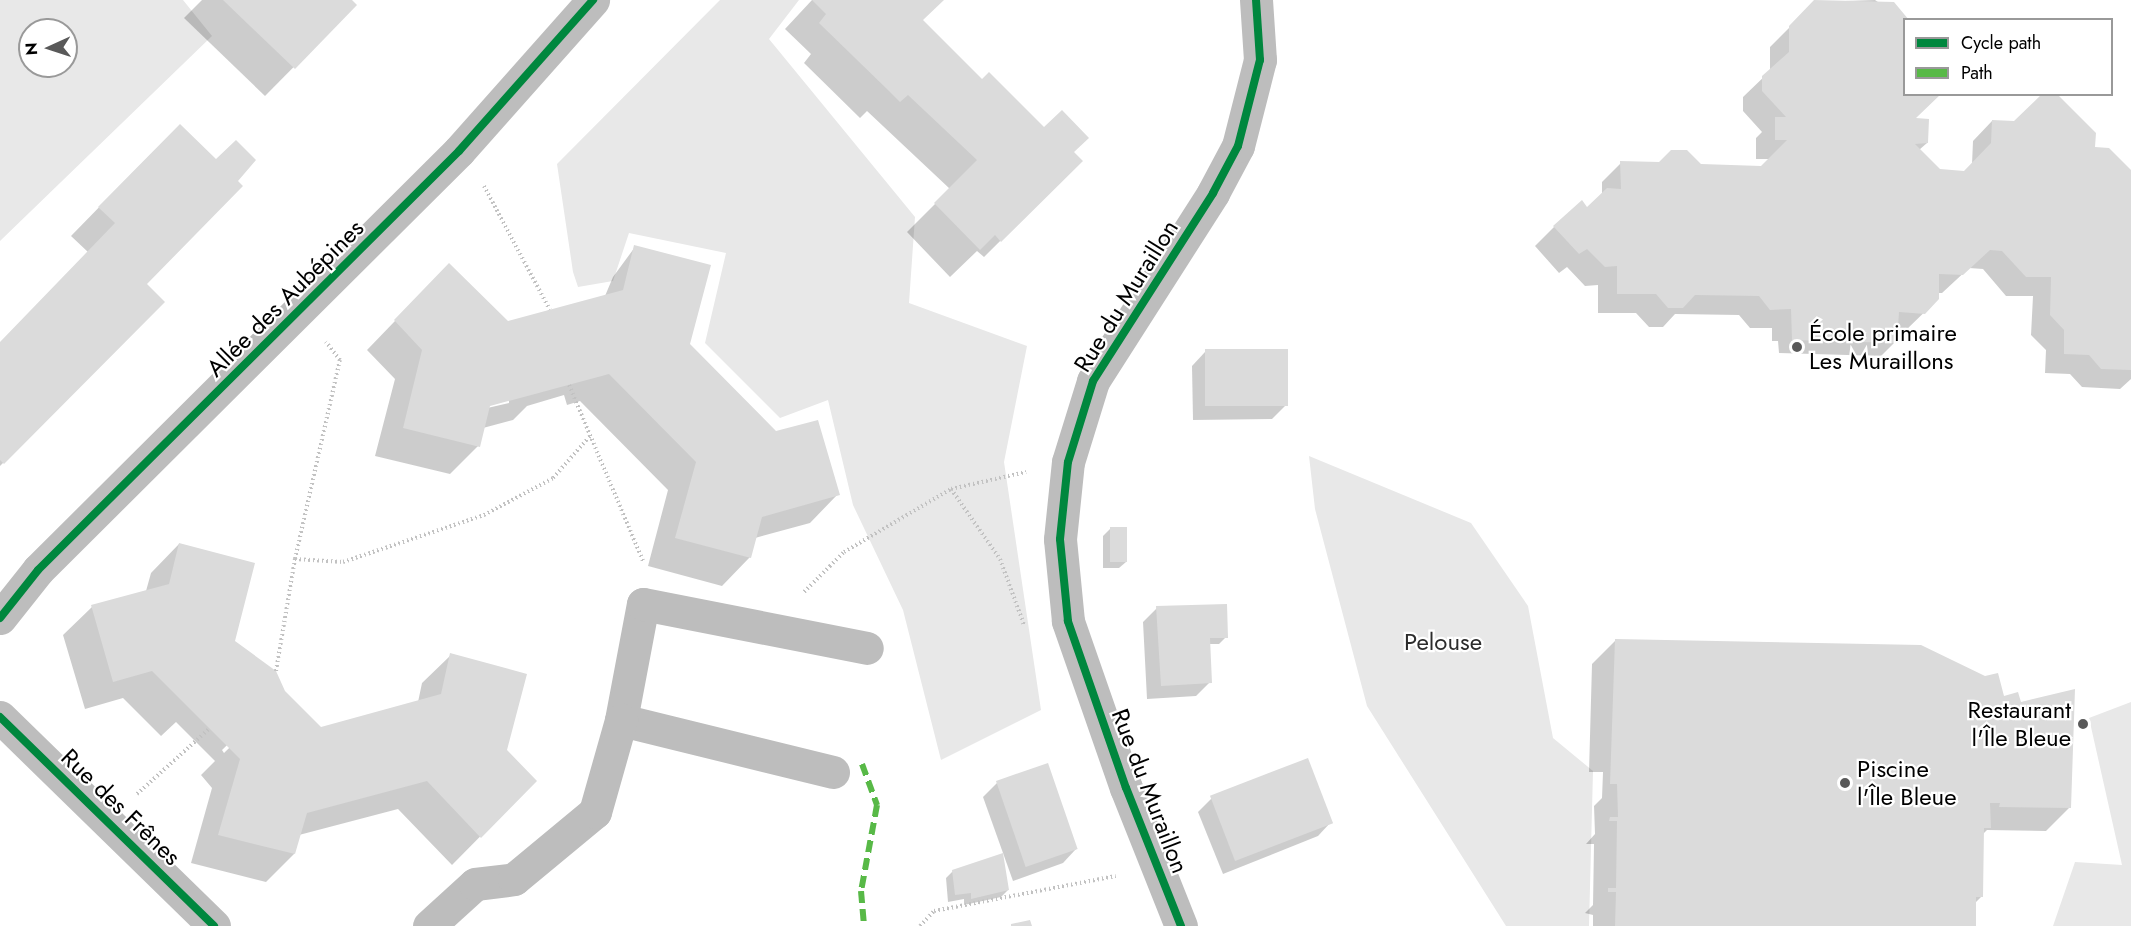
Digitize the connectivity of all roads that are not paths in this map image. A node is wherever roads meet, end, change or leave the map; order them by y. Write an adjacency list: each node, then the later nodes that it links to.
1 (1256, 0): 10 (street, Rue du Muraillon)
2 (585, 3): 3 (street, Allée des Aubépines)
3 (0, 618)
4 (867, 648): 6 (street)
5 (0, 717): 8 (street, Rue des Frênes)
6 (621, 720): 7 (street); 9 (street)
7 (833, 772)
8 (214, 926)
9 (429, 926)
10 (1181, 926)

